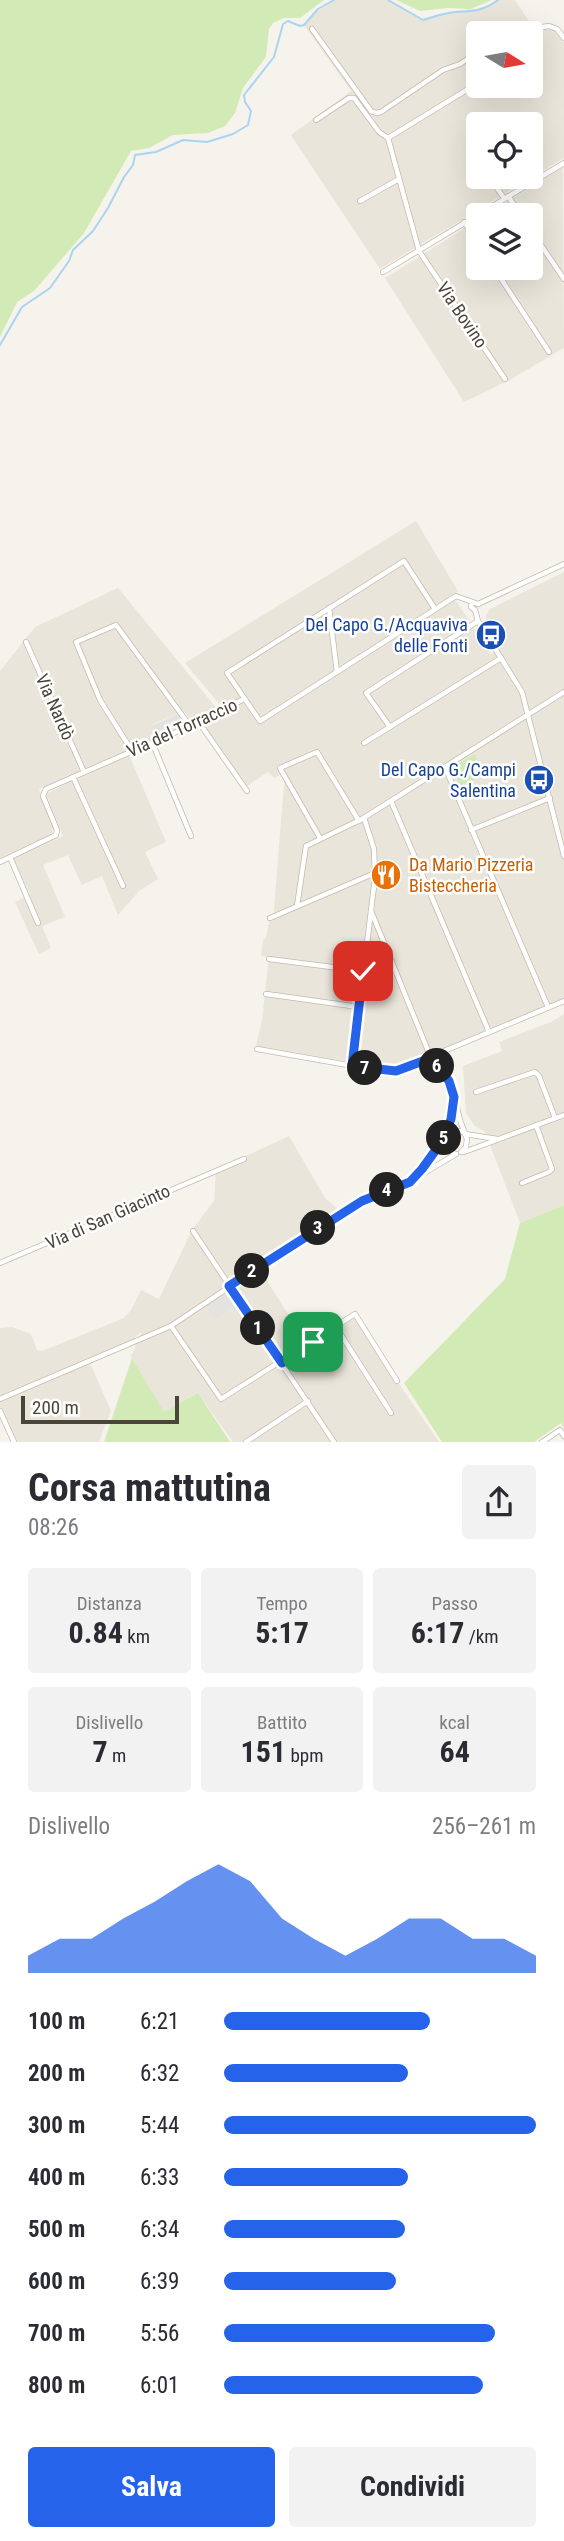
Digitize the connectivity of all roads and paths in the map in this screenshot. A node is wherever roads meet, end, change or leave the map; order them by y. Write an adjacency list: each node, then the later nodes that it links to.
1 (543, 27): 3 (street)
2 (312, 29): 4 (street)
3 (564, 38)
4 (466, 59)
5 (466, 90): 7 (street)
6 (316, 120): 7 (street)
7 (388, 138): 9 (street, Via Bovino)
8 (564, 163): 11 (street)
9 (399, 179): 12 (street); 17 (street, Via Bovino)
10 (499, 189): 11 (street)
11 (506, 197): 13 (street); 14 (street)
12 (360, 201)
13 (511, 203)
14 (464, 222): 15 (street); 17 (street)
15 (466, 225)
16 (543, 248): 19 (street)
17 (419, 251): 18 (street); 22 (street, Via Bovino)
18 (383, 272)
19 (564, 279)
20 (502, 280): 21 (street)
21 (549, 352)
22 (505, 379)
23 (564, 564): 24 (street, Via del Torraccio)
24 (475, 606): 26 (street, Via del Torraccio); 27 (street)
25 (330, 608): 26 (street); 30 (street); 32 (street)
26 (435, 609): 30 (street, Via del Torraccio)
27 (478, 621): 29 (street); 36 (street)
28 (26, 642): 41 (street, Via Nardò)
29 (501, 659): 33 (street); 36 (street)
30 (337, 672): 32 (street, Via del Torraccio)
31 (564, 692): 33 (street)
32 (244, 699): 34 (street, Via del Torraccio)
33 (529, 716): 40 (street); 44 (street)
34 (198, 720): 35 (street, Via del Torraccio); 43 (street)
35 (190, 726): 37 (street, Via del Torraccio); 39 (street)
36 (390, 727): 38 (street)
37 (152, 742): 39 (street, Via del Torraccio); 48 (street)
38 (364, 743)
39 (132, 751): 41 (street, Via del Torraccio)
40 (445, 767): 45 (street); 47 (street)
41 (84, 772): 42 (street, Via del Torraccio)
42 (73, 777): 51 (street, Via del Torraccio); 54 (street)
43 (247, 790)
44 (550, 798): 47 (street); 50 (street)
45 (391, 801): 46 (street); 65 (street)
46 (362, 819): 49 (street); 49 (street); 53 (street)
47 (471, 830): 64 (street)
48 (191, 836)
49 (320, 838): 55 (street)
50 (564, 856)
51 (10, 857): 52 (street, Via del Torraccio); 58 (street)
52 (0, 862)
53 (375, 873): 55 (street); 56 (street)
54 (123, 886)
55 (297, 906): 57 (street)
56 (371, 911): 60 (street); 67 (street)
57 (270, 918)
58 (38, 923)
59 (270, 959): 60 (street)
60 (363, 971): 63 (street)
61 (266, 994): 63 (street)
62 (564, 1001): 64 (street)
63 (359, 1007): 68 (street)
64 (548, 1007): 65 (street)
65 (489, 1032): 67 (street)
66 (257, 1049): 68 (street)
67 (431, 1058): 68 (street); 70 (street)
68 (352, 1066)
69 (476, 1092): 72 (street)
70 (454, 1097): 74 (street); 75 (street)
71 (564, 1115): 72 (street)
72 (555, 1118): 73 (street)
73 (536, 1125): 76 (street); 80 (street)
74 (464, 1133): 75 (street); 76 (street); 77 (street)
75 (444, 1137): 77 (street); 79 (street)
76 (498, 1139): 77 (street)
77 (458, 1153): 79 (street)
78 (244, 1159): 82 (street, Via di San Giacinto)
79 (410, 1182): 83 (street)
80 (522, 1183)
81 (193, 1231): 83 (street)
82 (0, 1263)
83 (229, 1286): 84 (street); 86 (street)
84 (171, 1326): 86 (street); 88 (street)
85 (336, 1327): 86 (street); 87 (street); 91 (street)
86 (282, 1363): 89 (street)
87 (397, 1381)
88 (0, 1399)
89 (308, 1401): 93 (street); 95 (street)
90 (0, 1411): 94 (street)
91 (391, 1413)
92 (564, 1436): 96 (street)
93 (333, 1441)
94 (13, 1442)
95 (246, 1442)
96 (542, 1442)

